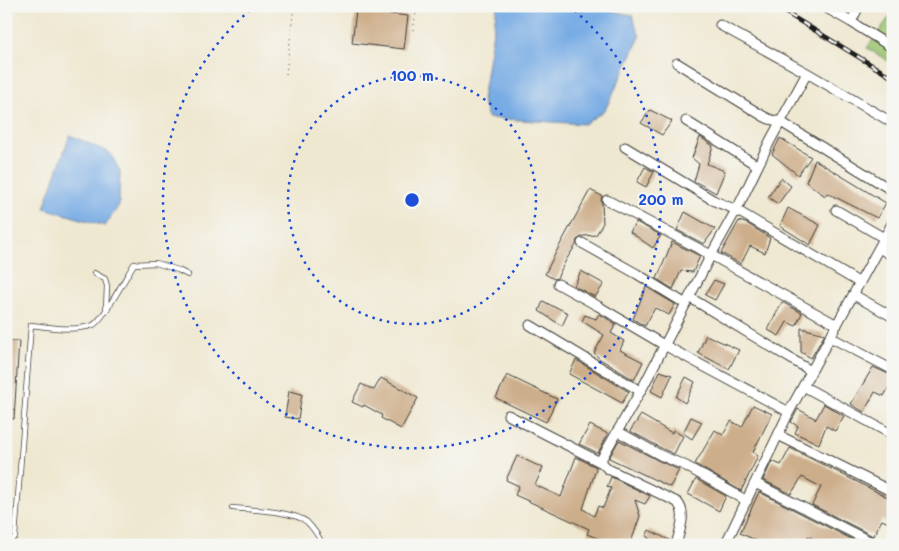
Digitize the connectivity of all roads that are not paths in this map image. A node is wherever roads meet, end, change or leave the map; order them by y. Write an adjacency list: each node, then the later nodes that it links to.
1 (823, 6): 3 (street)
2 (859, 6): 3 (street)
3 (851, 22): 5 (street)
4 (720, 24): 7 (street)
5 (893, 48)
6 (677, 63): 9 (street)
7 (807, 73): 9 (street); 10 (street)
8 (686, 121): 12 (street)
9 (780, 122): 12 (street); 13 (street)
10 (893, 123)
11 (625, 147): 15 (street)
12 (758, 166): 15 (street)
13 (893, 191)
14 (607, 200): 21 (street)
15 (736, 210): 21 (street); 25 (street)
16 (836, 210): 18 (street)
17 (893, 222): 18 (street)
18 (884, 238): 20 (street)
19 (582, 243): 28 (street)
20 (879, 248): 22 (street); 25 (street)
21 (711, 255): 28 (street); 31 (street)
22 (893, 256)
23 (94, 273): 29 (lane)
24 (188, 275): 29 (lane)
25 (860, 283): 27 (street)
26 (558, 284): 34 (street)
27 (854, 295): 30 (street); 31 (street)
28 (687, 301): 34 (street); 36 (street)
29 (106, 310): 49 (lane)
30 (893, 317)
31 (838, 324): 33 (street)
32 (530, 325): 38 (street)
33 (830, 338): 35 (street); 36 (street)
34 (664, 345): 38 (street); 39 (street)
35 (893, 370)
36 (811, 371): 37 (street)
37 (803, 386): 39 (street); 43 (street)
38 (640, 391): 41 (street)
39 (789, 412): 42 (street)
40 (508, 415): 44 (street)
41 (617, 432): 44 (street); 47 (street)
42 (778, 435): 45 (street); 46 (street)
43 (893, 435)
44 (602, 463): 51 (street)
45 (755, 483): 47 (street); 53 (street)
46 (893, 492)
47 (747, 501): 52 (street)
48 (233, 508): 50 (lane)
49 (6, 543)
50 (323, 545)
51 (676, 545)
52 (725, 545)
53 (878, 545)

